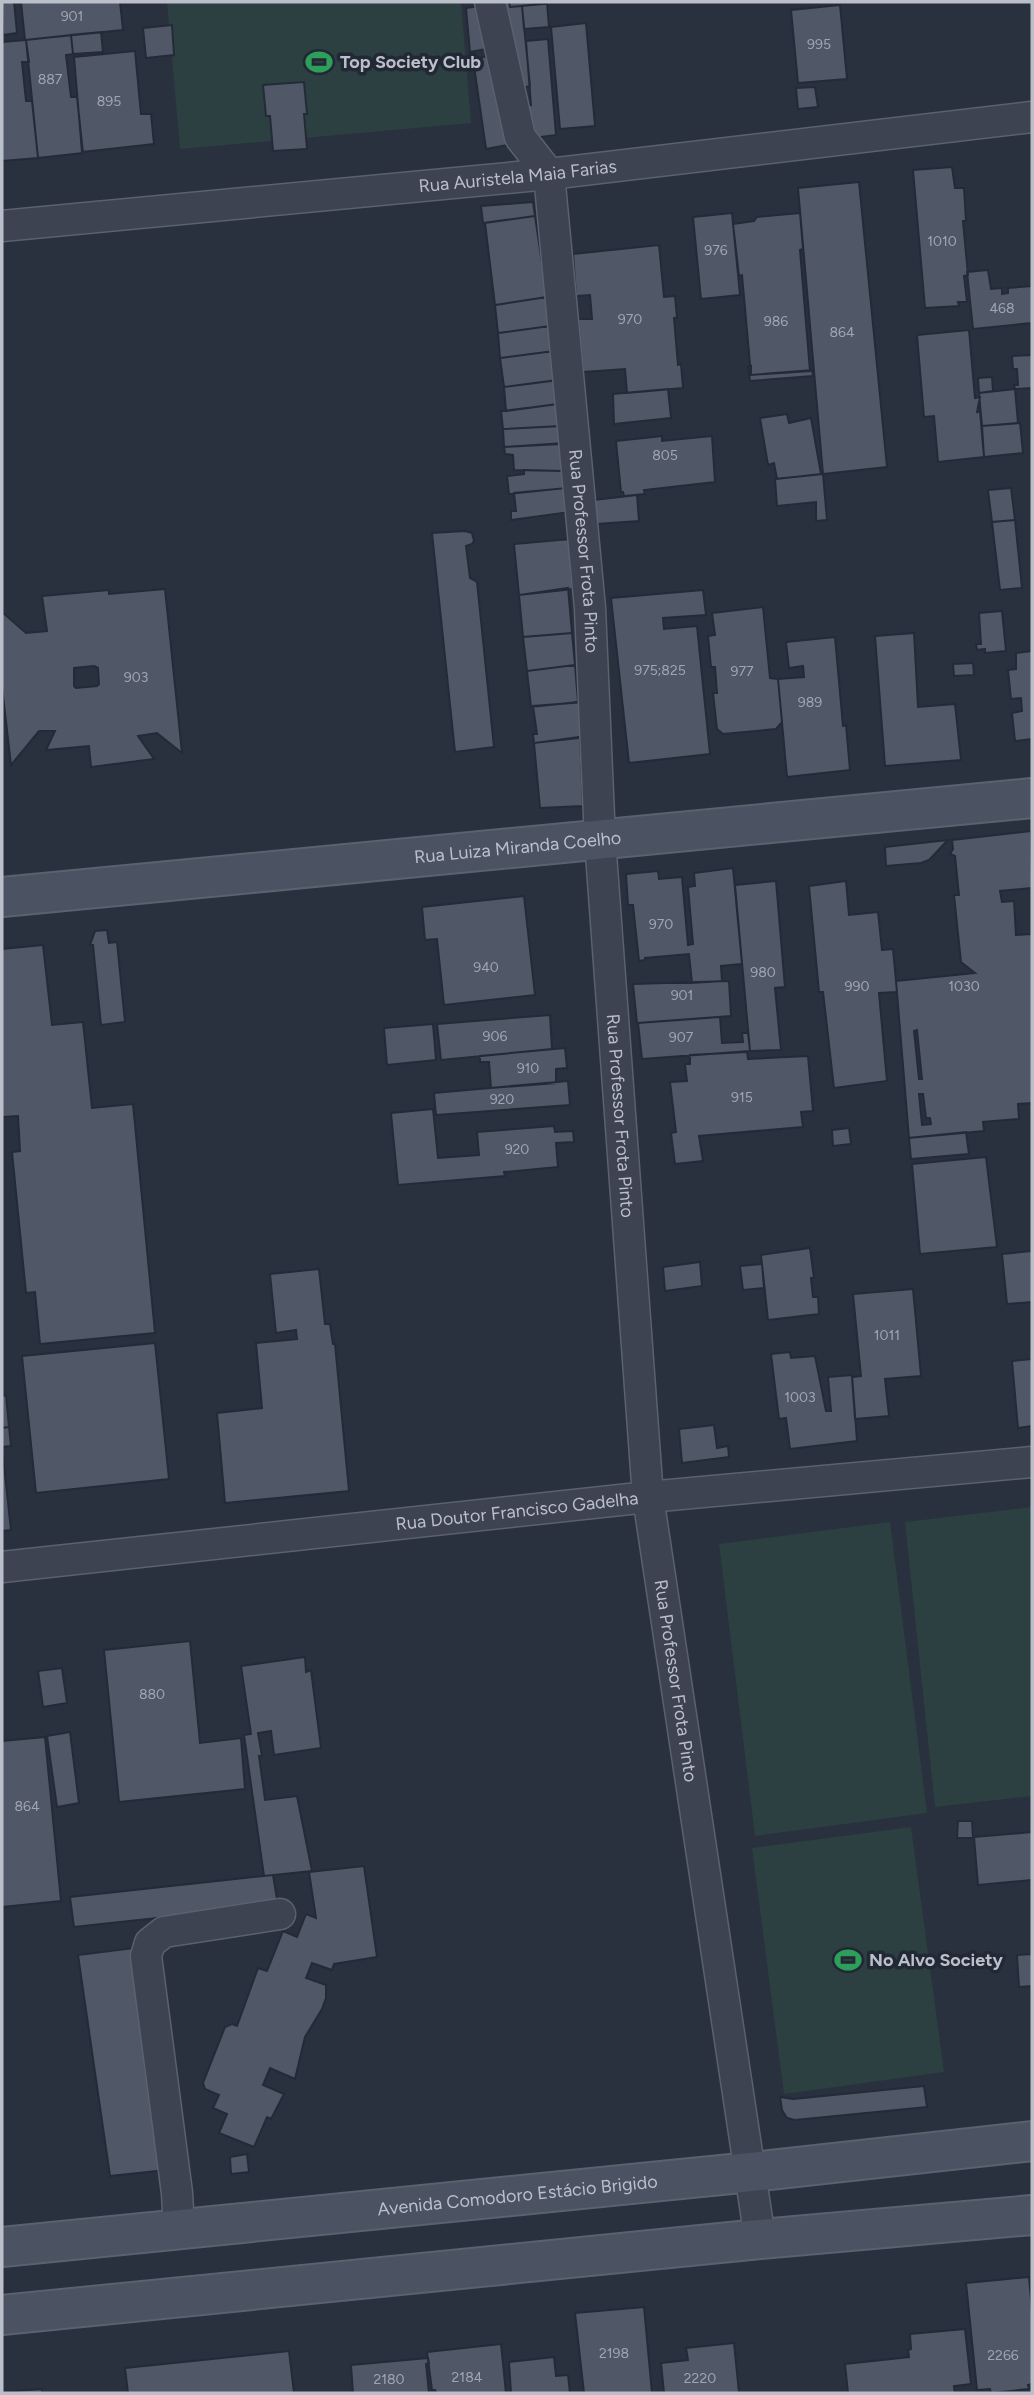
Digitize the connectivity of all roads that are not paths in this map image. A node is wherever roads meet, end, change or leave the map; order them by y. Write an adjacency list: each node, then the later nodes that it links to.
1 (490, 2): 3 (street)
2 (1032, 117): 3 (street, Rua Auristela Maia Farias)
3 (549, 174): 4 (street, Rua Auristela Maia Farias); 6 (street, Rua Professor Frota Pinto)
4 (2, 226)
5 (1032, 799): 6 (main road, Rua Luiza Miranda Coelho)
6 (600, 840): 7 (main road, Rua Luiza Miranda Coelho); 9 (street, Rua Professor Frota Pinto)
7 (2, 897)
8 (1032, 1462): 9 (street, Rua Doutor Francisco Gadelha)
9 (648, 1497): 10 (street, Rua Doutor Francisco Gadelha); 13 (street, Rua Professor Frota Pinto)
10 (2, 1567)
11 (280, 1914): 15 (street)
12 (1032, 2141): 13 (main road, Avenida Comodoro Estácio Brigido)
13 (751, 2172): 15 (main road, Avenida Comodoro Estácio Brigido); 16 (street, Rua Professor Frota Pinto)
14 (1032, 2215): 16 (main road)
15 (179, 2229): 17 (main road, Avenida Comodoro Estácio Brigido)
16 (760, 2239): 18 (main road)
17 (2, 2247)
18 (2, 2315)

